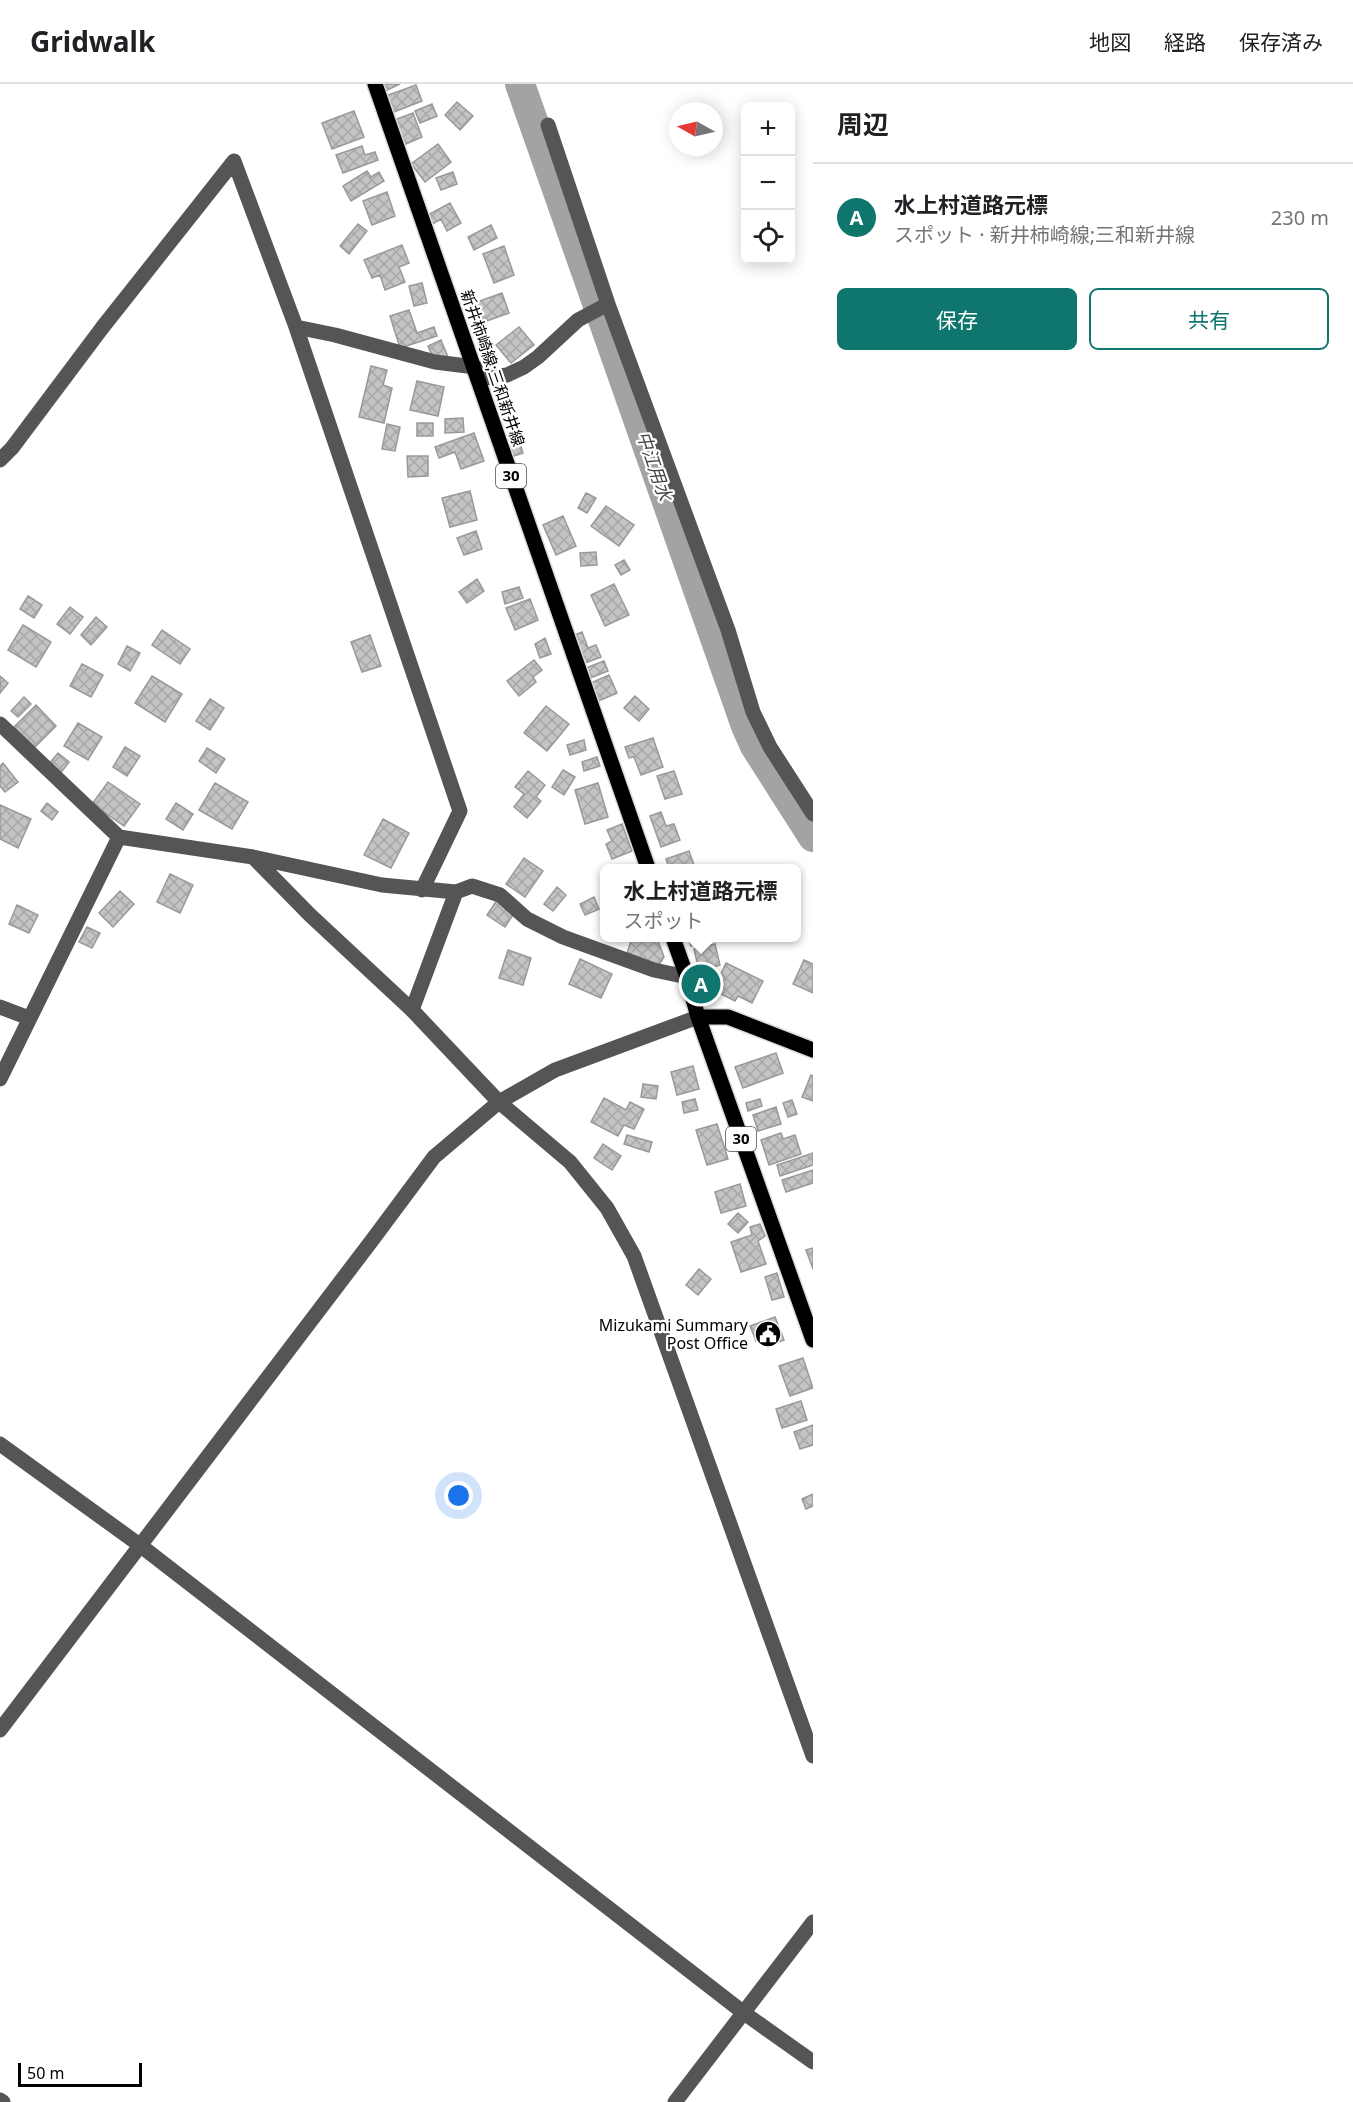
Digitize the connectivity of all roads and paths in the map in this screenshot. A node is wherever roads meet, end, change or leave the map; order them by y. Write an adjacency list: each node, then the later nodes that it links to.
1 (375, 84): 5 (main road, 新井柿崎線;三和新井線 / 30)
2 (548, 125): 3 (street)
3 (608, 304): 5 (street); 8 (street)
4 (296, 327): 5 (street); 6 (street); 12 (street)
5 (477, 373): 11 (main road, 新井柿崎線;三和新井線 / 30)
6 (0, 460)
7 (0, 724): 9 (street)
8 (813, 814)
9 (119, 837): 10 (street); 19 (street)
10 (253, 857): 12 (street); 17 (street)
11 (647, 864)
12 (422, 890): 13 (street)
13 (456, 892): 15 (street); 17 (street)
14 (674, 942): 15 (main road, 30)
15 (687, 977): 18 (main road, 30)
16 (0, 1007): 19 (street)
17 (412, 1010): 22 (street)
18 (698, 1017): 20 (main road); 22 (street); 23 (main road, 30)
19 (29, 1018): 21 (street)
20 (813, 1050)
21 (0, 1079)
22 (499, 1102): 25 (street); 27 (street)
23 (813, 1340)
24 (0, 1444): 25 (street)
25 (141, 1546): 26 (street); 29 (street)
26 (0, 1730)
27 (813, 1756)
28 (813, 1923): 29 (street)
29 (744, 2013): 30 (street); 31 (street)
30 (813, 2062)
31 (675, 2102)

